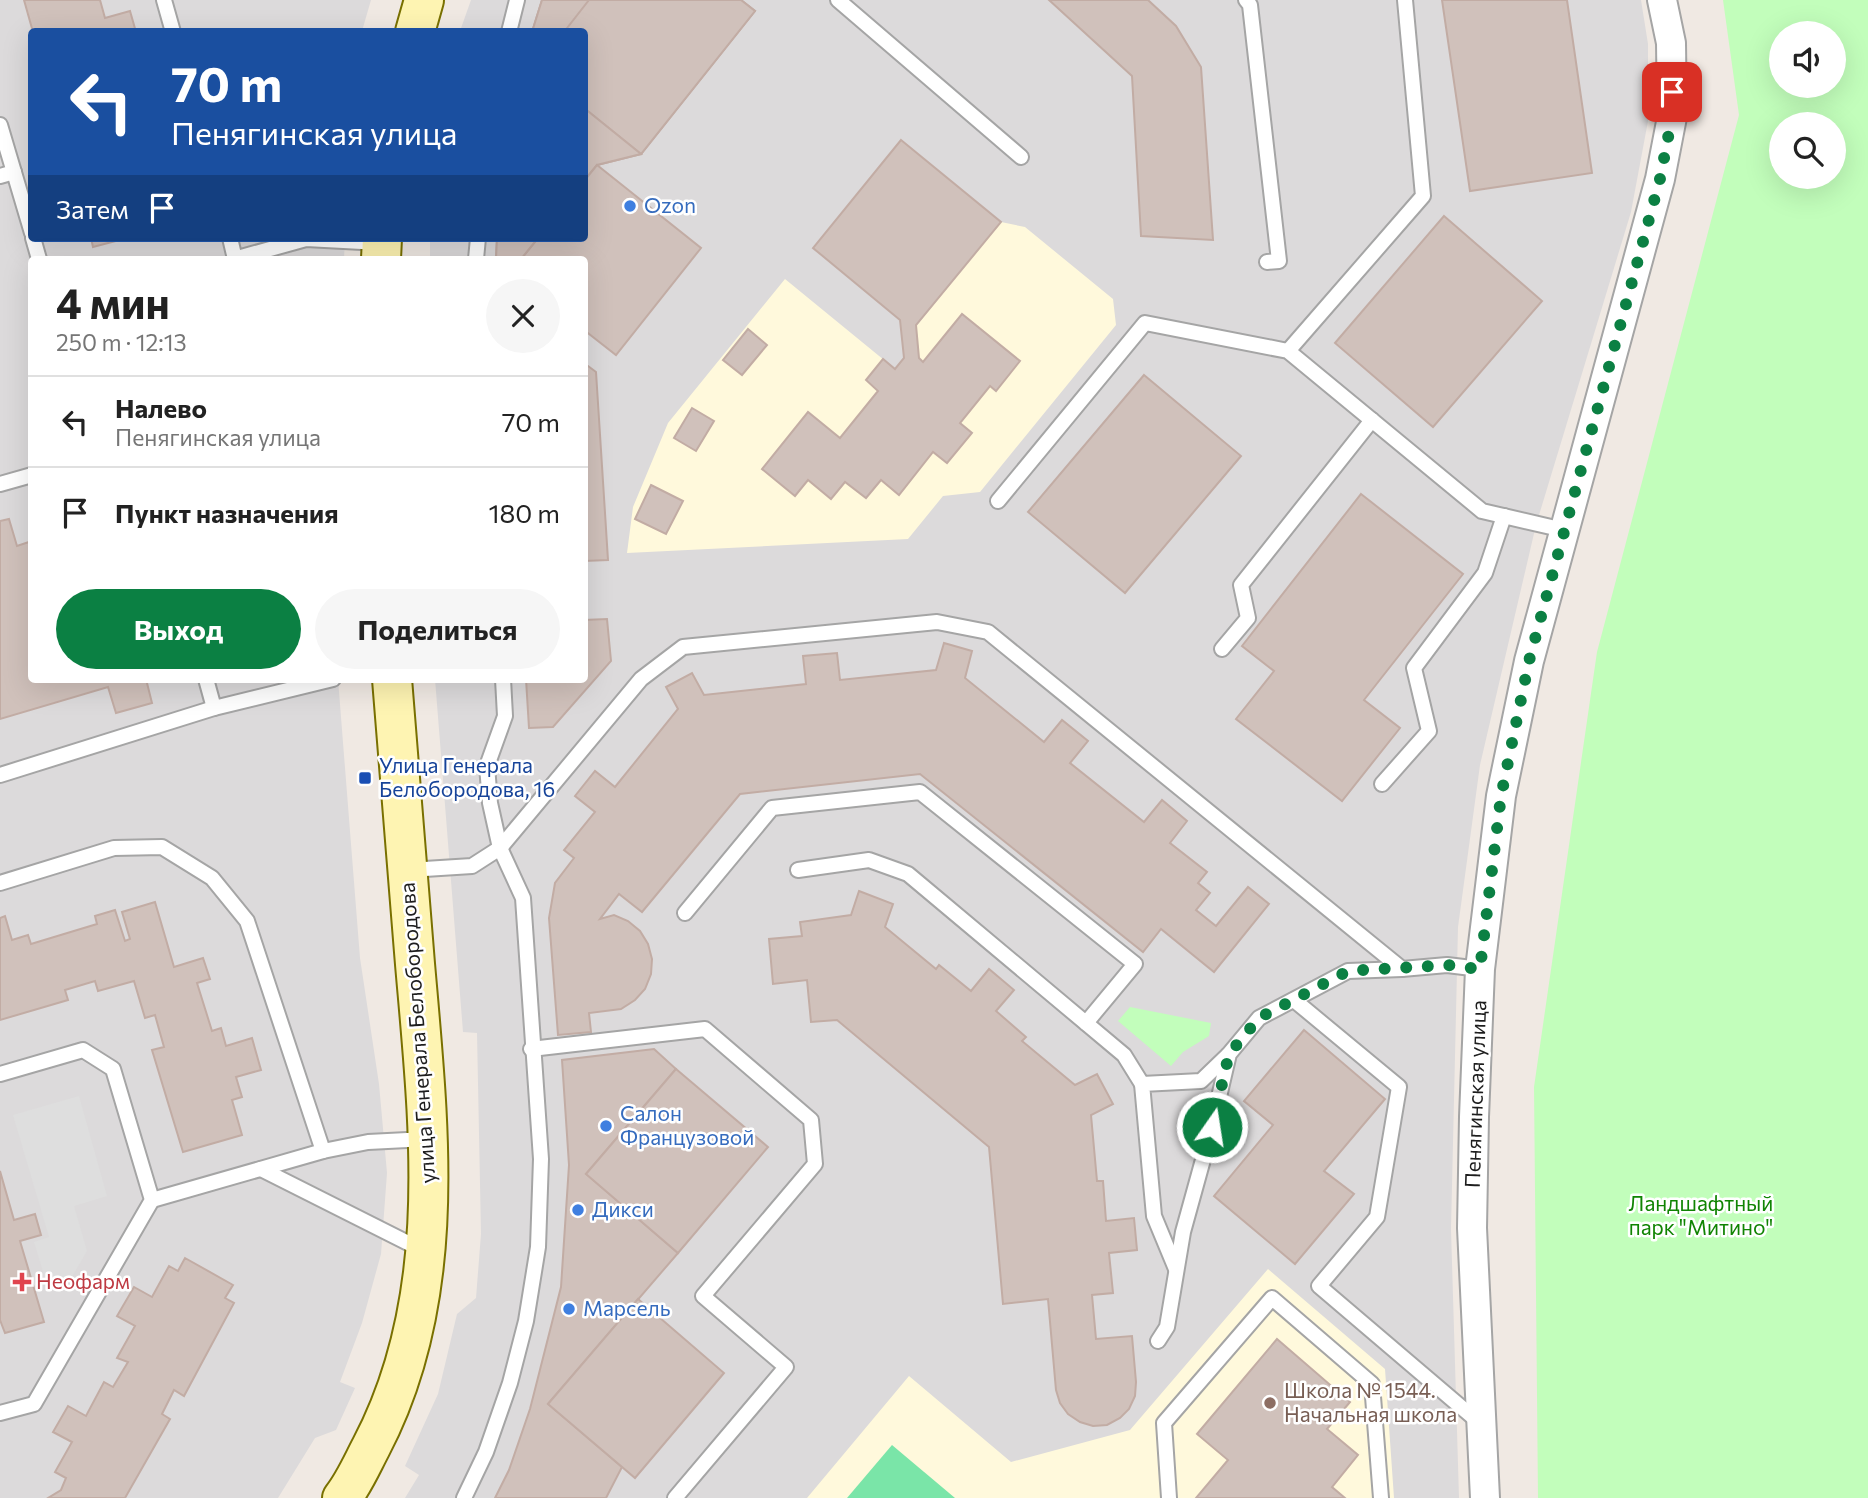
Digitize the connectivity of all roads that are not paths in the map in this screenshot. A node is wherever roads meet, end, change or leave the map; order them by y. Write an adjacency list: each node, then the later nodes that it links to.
1 (164, 0): 8 (lane)
2 (424, 0): 9 (main road)
3 (517, 0): 10 (lane)
4 (838, 0): 12 (lane)
5 (1246, 0): 19 (lane)
6 (1405, 0): 20 (lane)
7 (1662, 0): 26 (street, Пенягинская улица)
8 (172, 28)
9 (416, 28)
10 (510, 28)
11 (0, 125): 13 (lane)
12 (1021, 157)
13 (7, 174): 14 (lane)
14 (28, 224)
15 (295, 242): 18 (lane)
16 (334, 242): 17 (lane)
17 (381, 247)
18 (246, 256)
19 (1267, 262)
20 (1288, 351): 21 (lane); 24 (lane)
21 (1372, 420): 25 (lane); 27 (lane)
22 (28, 476): 23 (lane)
23 (0, 484)
24 (998, 501)
25 (1504, 516): 26 (lane); 34 (lane)
26 (1564, 530): 41 (street, Пенягинская улица)
27 (1222, 649)
28 (207, 683): 32 (lane)
29 (317, 683): 32 (lane)
30 (392, 683): 36 (main road, улица Генерала Белобородова)
31 (503, 683): 35 (lane)
32 (214, 708): 33 (lane)
33 (0, 775)
34 (1382, 784)
35 (500, 848): 36 (lane); 40 (lane); 44 (lane)
36 (407, 870): 48 (main road, улица Генерала Белобородова)
37 (798, 870): 43 (lane)
38 (0, 883): 49 (lane)
39 (685, 913): 43 (lane)
40 (1402, 969): 41 (lane); 42 (lane)
41 (1480, 969): 56 (street, Пенягинская улица)
42 (1294, 1000): 45 (lane); 56 (lane)
43 (1086, 1023): 47 (lane)
44 (531, 1049): 58 (lane); 59 (lane)
45 (1229, 1054): 47 (lane); 53 (lane)
46 (0, 1074): 51 (lane)
47 (1142, 1084): 53 (lane)
48 (429, 1139): 49 (lane); 52 (main road, улица Генерала Белобородова)
49 (323, 1151): 50 (lane)
50 (261, 1169): 51 (lane); 52 (lane)
51 (152, 1200): 55 (lane)
52 (426, 1253): 57 (main road, улица Генерала Белобородова)
53 (1177, 1270): 54 (lane)
54 (1158, 1340)
55 (0, 1413)
56 (1482, 1424): 62 (street, Пенягинская улица)
57 (342, 1498)
58 (464, 1498)
59 (675, 1498)
60 (1169, 1498): 61 (lane)
61 (1381, 1498)
62 (1485, 1498)

